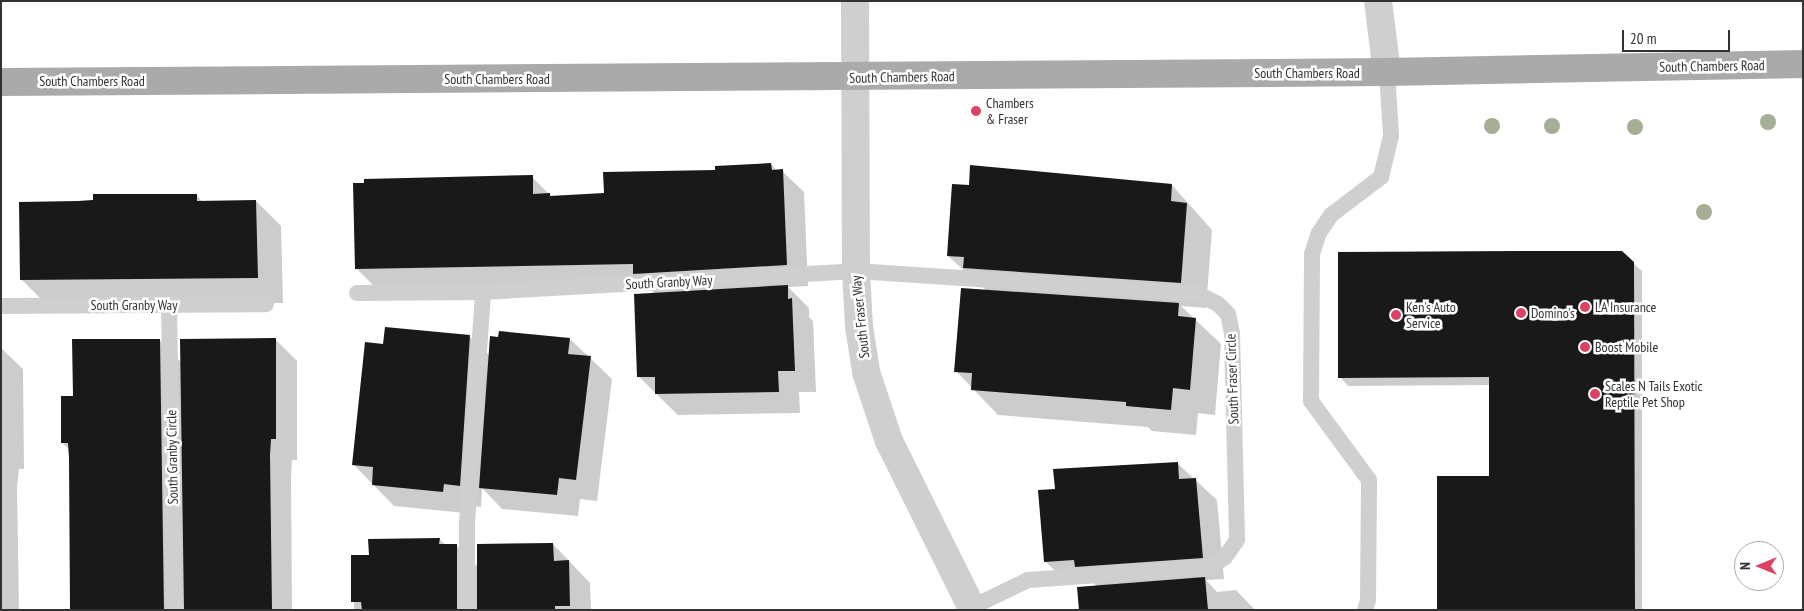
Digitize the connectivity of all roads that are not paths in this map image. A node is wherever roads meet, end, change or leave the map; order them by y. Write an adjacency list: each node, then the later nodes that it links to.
1 (855, 1): 5 (street, South Fraser Way)
2 (1378, 1): 4 (street)
3 (1803, 64): 4 (main road, South Chambers Road)
4 (1386, 72): 5 (main road, South Chambers Road); 16 (lane)
5 (854, 78): 6 (main road, South Chambers Road); 7 (street, South Fraser Way)
6 (1, 82)
7 (856, 271): 8 (lane, South Granby Way); 13 (street, South Fraser Way); 13 (lane, South Fraser Circle)
8 (483, 292): 9 (lane, South Granby Way); 15 (lane)
9 (357, 293)
10 (169, 304): 11 (lane, South Granby Way); 12 (lane, South Granby Way); 14 (lane, South Granby Circle)
11 (266, 304)
12 (1, 306)
13 (972, 608)
14 (174, 610)
15 (467, 610)
16 (1365, 610)

